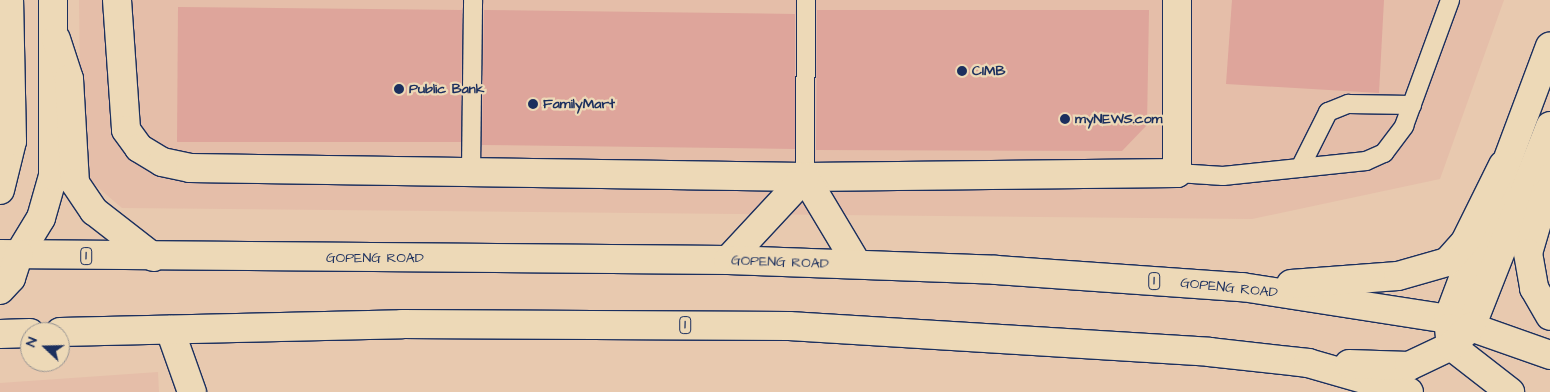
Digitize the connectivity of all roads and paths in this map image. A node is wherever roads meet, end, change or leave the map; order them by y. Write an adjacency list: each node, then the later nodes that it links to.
1 (9, 0): 18 (main road)
2 (53, 0): 8 (main road)
3 (117, 0): 14 (main road)
4 (473, 0): 14 (lane)
5 (806, 0): 16 (lane)
6 (1177, 0): 15 (main road)
7 (1450, 0): 10 (lane)
8 (56, 39): 19 (main road); 20 (main road)
9 (1550, 46): 12 (main road)
10 (1412, 105): 13 (lane); 13 (lane)
11 (1550, 126): 26 (main road)
12 (1504, 165): 23 (main road); 26 (main road)
13 (1300, 168): 15 (lane)
14 (471, 170): 16 (main road)
15 (1177, 173): 16 (main road)
16 (804, 177): 21 (main road); 22 (main road)
17 (1550, 178): 25 (main road)
18 (3, 185)
19 (6, 257): 20 (main road, GOPENG ROAD / 1); 24 (main road)
20 (153, 257): 21 (main road, GOPENG ROAD / 1)
21 (728, 260): 22 (main road, GOPENG ROAD / 1)
22 (857, 264): 23 (main road, GOPENG ROAD / 1)
23 (1242, 287): 26 (main road, GOPENG ROAD / 1)
24 (0, 290)
25 (1550, 316)
26 (1460, 323): 31 (main road); 32 (main road, GOPENG ROAD / 1)
27 (170, 330): 28 (main road, 1); 33 (main road, 1); 34 (main road)
28 (70, 332)
29 (20, 333): 30 (main road)
30 (0, 334)
31 (1451, 346): 33 (main road); 36 (main road)
32 (1550, 355)
33 (1308, 363): 35 (main road, 1)
34 (192, 392)
35 (1409, 392)
36 (1510, 392)

